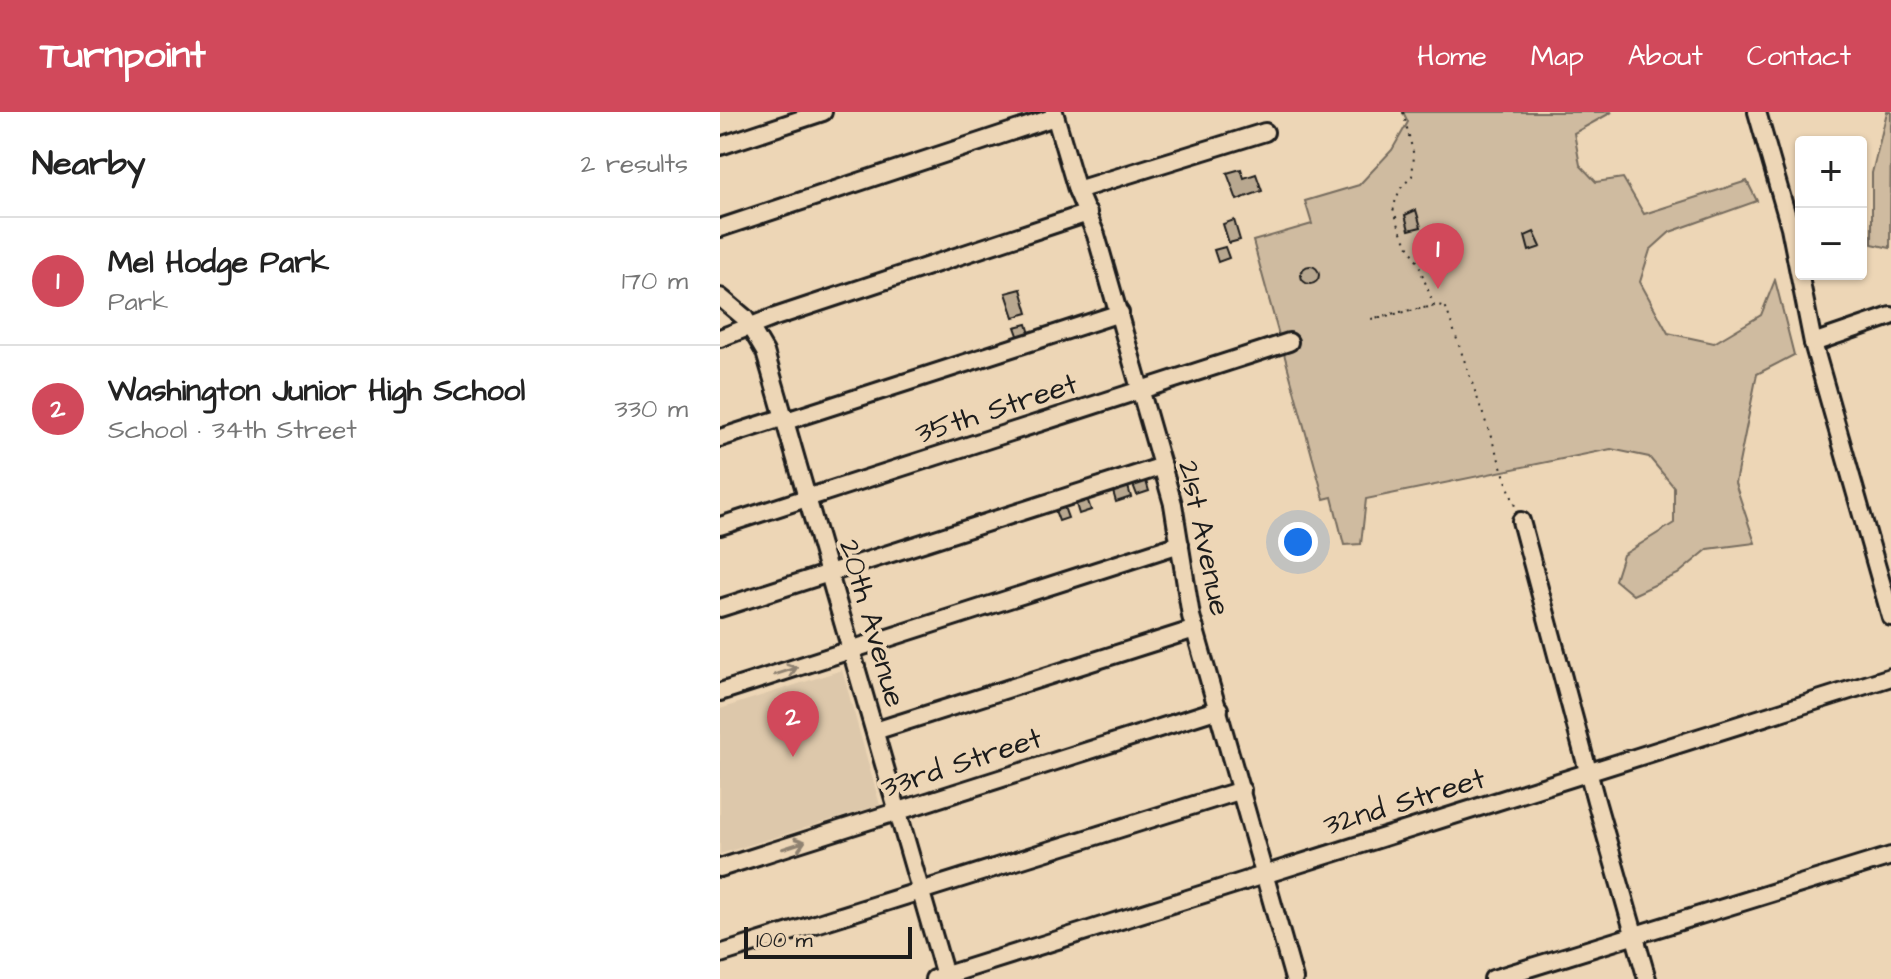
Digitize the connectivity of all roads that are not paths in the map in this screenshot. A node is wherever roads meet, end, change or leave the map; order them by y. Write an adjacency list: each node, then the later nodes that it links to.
1 (823, 112): 5 (street)
2 (1757, 112): 15 (street)
3 (1054, 115): 6 (street, 21st Avenue); 8 (street)
4 (1265, 132): 6 (street)
5 (720, 146)
6 (1077, 190): 7 (street, 21st Avenue)
7 (1088, 213): 10 (street, 21st Avenue); 12 (street)
8 (720, 228)
9 (720, 297): 12 (street, 20th Avenue)
10 (1120, 313): 16 (street, 21st Avenue); 17 (street)
11 (1891, 316): 15 (street)
12 (751, 325): 13 (street); 17 (street, 20th Avenue)
13 (720, 338)
14 (1289, 342): 16 (street, 35th Street)
15 (1813, 343): 26 (street)
16 (1141, 390): 19 (street, 21st Avenue); 20 (street, 35th Street)
17 (786, 419): 18 (street); 20 (street, 20th Avenue)
18 (720, 438)
19 (1163, 466): 23 (street, 21st Avenue); 24 (street)
20 (807, 498): 22 (street, 35th Street); 24 (street, 20th Avenue)
21 (1521, 521): 33 (street)
22 (720, 526)
23 (1180, 544): 27 (street, 21st Avenue); 28 (street)
24 (829, 573): 25 (street); 28 (street, 20th Avenue)
25 (720, 608)
26 (1891, 617)
27 (1195, 629): 31 (street, 21st Avenue); 32 (street)
28 (851, 651): 30 (street, one-way to 28); 32 (street, 20th Avenue)
29 (1891, 677): 33 (street, 32nd Street)
30 (720, 692)
31 (1219, 709): 34 (street, 21st Avenue); 35 (street, 33rd Street)
32 (875, 731): 35 (street, 20th Avenue)
33 (1588, 773): 38 (street, 32nd Street); 40 (street)
34 (1242, 790): 38 (street, 21st Avenue); 39 (street)
35 (898, 812): 37 (street, 33rd Street, one-way to 35); 39 (street, 20th Avenue)
36 (1891, 856): 40 (street)
37 (720, 868)
38 (1265, 874): 42 (street, 32nd Street); 43 (street, 21st Avenue)
39 (920, 891): 41 (street); 42 (street, 20th Avenue)
40 (1635, 936): 44 (street); 45 (street)
41 (720, 954)
42 (941, 978)
43 (1294, 979)
44 (1493, 979)
45 (1647, 979)

